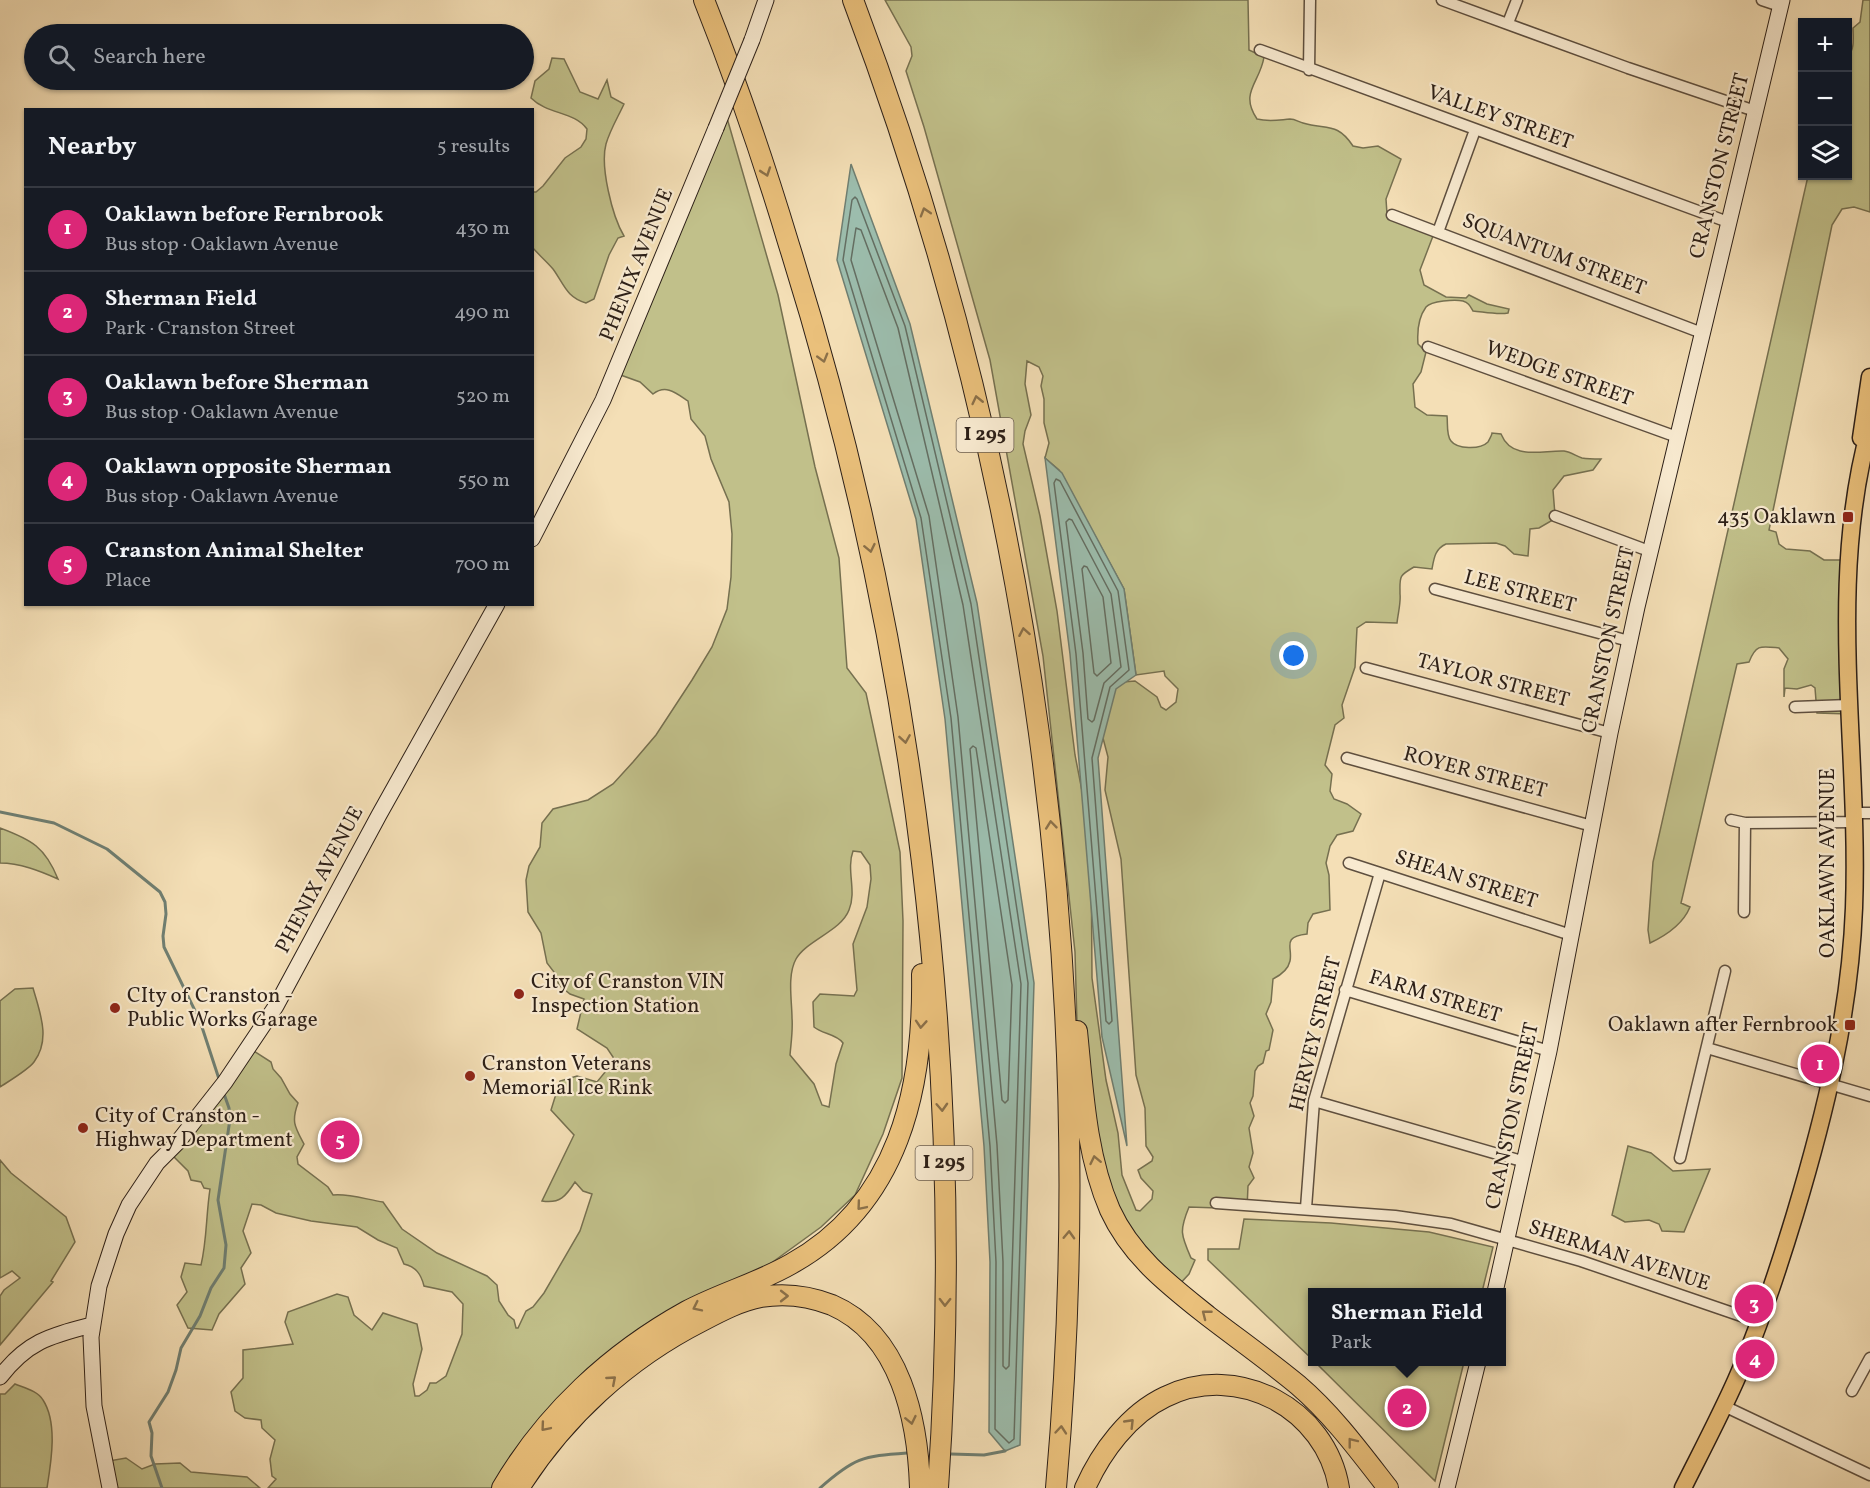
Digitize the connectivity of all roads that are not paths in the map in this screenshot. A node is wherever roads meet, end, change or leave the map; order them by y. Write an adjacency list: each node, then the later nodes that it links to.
1 (704, 0): 39 (highway, I 295, one-way to 39)
2 (766, 0): 24 (main road, PHENIX AVENUE, bridge)
3 (853, 0): 42 (highway, I 295, one-way to 3)
4 (1310, 0): 11 (street)
5 (1442, 0): 9 (street)
6 (1517, 0): 9 (street)
7 (1762, 0): 8 (street)
8 (1781, 3): 12 (main road, CRANSTON STREET)
9 (1508, 23): 12 (street)
10 (1260, 50): 11 (street, VALLEY STREET)
11 (1309, 70): 13 (street, VALLEY STREET)
12 (1755, 111): 15 (main road, CRANSTON STREET)
13 (1475, 130): 15 (street, VALLEY STREET); 16 (street)
14 (1392, 215): 16 (street, SQUANTUM STREET)
15 (1728, 222): 17 (main road, CRANSTON STREET)
16 (1438, 232): 17 (street, SQUANTUM STREET)
17 (1702, 333): 21 (main road, CRANSTON STREET)
18 (1428, 347): 21 (street, WEDGE STREET)
19 (1870, 377): 22 (main road, OAKLAWN AVENUE)
20 (1870, 427): 22 (main road, OAKLAWN AVENUE)
21 (1677, 437): 25 (main road, CRANSTON STREET)
22 (1861, 462): 30 (main road, OAKLAWN AVENUE)
23 (1555, 516): 25 (street)
24 (534, 535)
25 (1649, 551): 28 (main road, CRANSTON STREET)
26 (1435, 589): 28 (street, LEE STREET)
27 (496, 606): 59 (main road, PHENIX AVENUE)
28 (1629, 641): 32 (main road, CRANSTON STREET)
29 (1366, 668): 32 (street, TAYLOR STREET)
30 (1849, 705): 31 (street); 35 (main road, OAKLAWN AVENUE)
31 (1795, 708)
32 (1610, 733): 38 (main road, CRANSTON STREET)
33 (1347, 758): 38 (street, ROYER STREET)
34 (1870, 813): 35 (street)
35 (1853, 817): 37 (street); 49 (main road, OAKLAWN AVENUE)
36 (1731, 820): 37 (street)
37 (1745, 823): 43 (street)
38 (1592, 826): 44 (main road, CRANSTON STREET)
39 (919, 839): 67 (highway, one-way to 67); 70 (highway, I 295, one-way to 70)
40 (1349, 863): 41 (street, SHEAN STREET)
41 (1380, 873): 44 (street, SHEAN STREET); 46 (street, HERVEY STREET)
42 (1058, 884): 71 (highway, I 295, one-way to 42); 74 (highway, one-way to 42)
43 (1743, 912)
44 (1571, 935): 48 (main road, CRANSTON STREET)
45 (1725, 970): 47 (street)
46 (1345, 990): 48 (street, FARM STREET); 51 (street, HERVEY STREET)
47 (1707, 1048): 49 (street); 52 (street)
48 (1549, 1051): 53 (main road, CRANSTON STREET)
49 (1830, 1084): 50 (street); 58 (main road, OAKLAWN AVENUE)
50 (1870, 1096)
51 (1314, 1101): 53 (street); 55 (street, HERVEY STREET)
52 (1680, 1158)
53 (1526, 1161): 56 (main road, CRANSTON STREET)
54 (1216, 1203): 55 (street, SHERMAN AVENUE)
55 (1306, 1208): 56 (street, SHERMAN AVENUE)
56 (1507, 1241): 57 (main road, CRANSTON STREET); 58 (street, SHERMAN AVENUE)
57 (1496, 1288)
58 (1759, 1322): 64 (main road, OAKLAWN AVENUE)
59 (92, 1325): 62 (main road); 66 (main road, PHENIX AVENUE)
60 (1870, 1358): 63 (street)
61 (1477, 1366): 75 (main road)
62 (0, 1377)
63 (1852, 1391)
64 (1724, 1406): 65 (street); 76 (main road, OAKLAWN AVENUE)
65 (1870, 1475)
66 (110, 1488)
67 (502, 1488)
68 (519, 1488): 69 (highway, one-way to 69)
69 (920, 1488)
70 (938, 1488)
71 (1056, 1488)
72 (1085, 1488): 73 (highway, one-way to 73)
73 (1339, 1488)
74 (1388, 1488)
75 (1447, 1488)
76 (1683, 1488)

